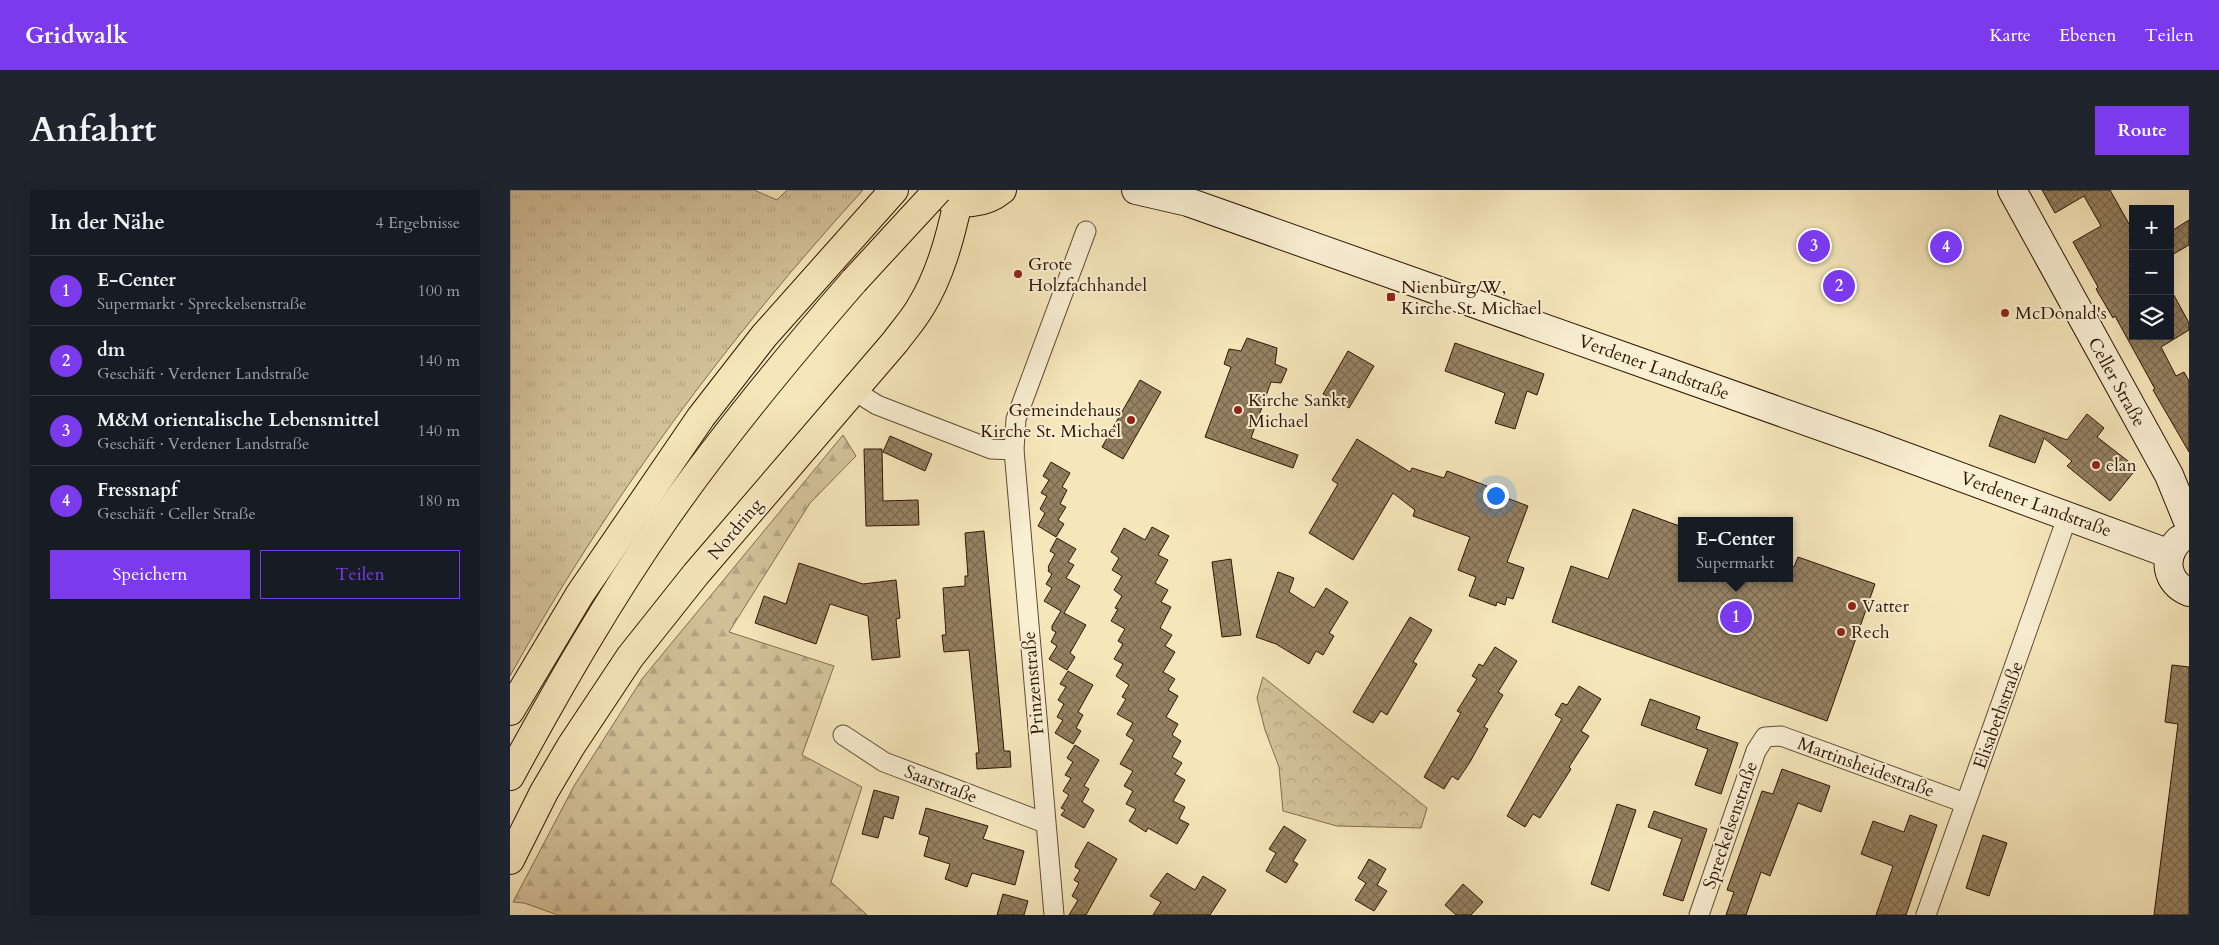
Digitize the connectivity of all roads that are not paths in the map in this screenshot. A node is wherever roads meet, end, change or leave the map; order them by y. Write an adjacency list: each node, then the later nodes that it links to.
1 (894, 190): 14 (main road)
2 (1002, 190): 5 (main road)
3 (1136, 190): 9 (main road, Verdener Landstraße)
4 (2012, 190): 10 (main road, Celler Straße)
5 (944, 194): 7 (main road, Nordring); 17 (main road, bridge)
6 (1086, 231): 8 (street, Prinzenstraße)
7 (853, 390): 8 (street); 20 (main road, Nordring)
8 (1014, 450): 19 (street, Prinzenstraße)
9 (2068, 515): 12 (main road, Verdener Landstraße); 18 (street, Elisabethstraße)
10 (2189, 524)
11 (2189, 534): 12 (main road)
12 (2170, 554): 13 (main road)
13 (2189, 592)
14 (510, 711)
15 (843, 735): 19 (street, Saarstraße)
16 (1765, 737): 18 (street, Martinsheidestraße); 22 (street, Spreckelsenstraße)
17 (510, 776)
18 (1965, 803): 23 (street, Elisabethstraße)
19 (1045, 823): 21 (street, Prinzenstraße)
20 (510, 860)
21 (1054, 915)
22 (1698, 915)
23 (1926, 915)

